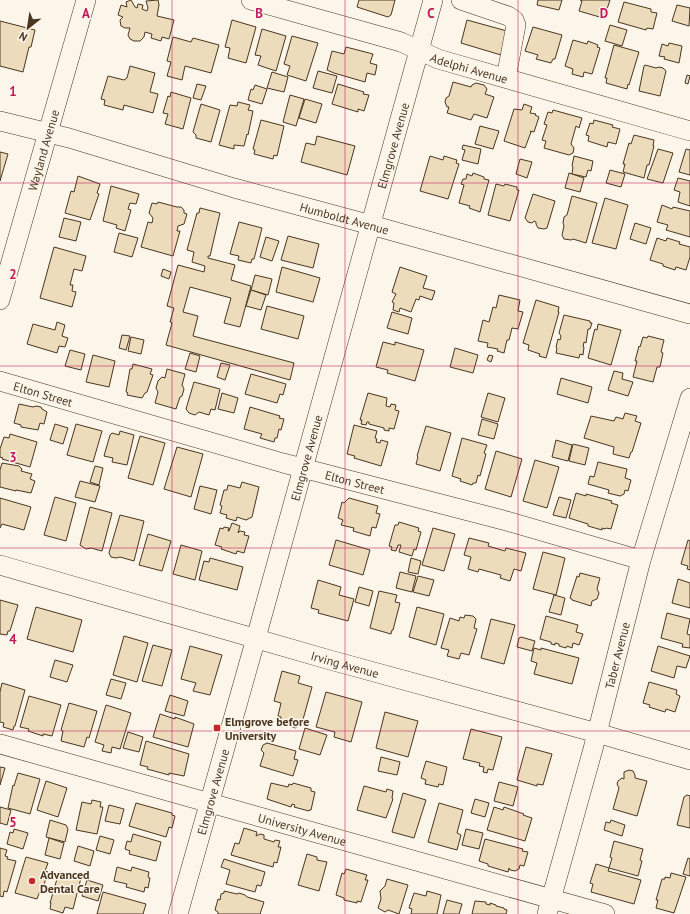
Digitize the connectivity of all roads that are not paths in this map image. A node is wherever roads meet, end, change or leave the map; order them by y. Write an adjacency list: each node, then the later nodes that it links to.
1 (251, 0): 5 (street, Adelphi Avenue)
2 (433, 0): 5 (street, Elmgrove Avenue)
3 (461, 0): 6 (street)
4 (81, 1): 9 (street, Wayland Avenue)
5 (420, 50): 6 (street, Adelphi Avenue); 10 (street, Elmgrove Avenue)
6 (506, 78): 8 (street, Adelphi Avenue)
7 (0, 120): 9 (street, Humboldt Avenue)
8 (690, 131)
9 (47, 132): 10 (street, Humboldt Avenue); 11 (street, Wayland Avenue)
10 (371, 225): 12 (street, Humboldt Avenue); 15 (street, Elmgrove Avenue)
11 (0, 300)
12 (690, 314)
13 (0, 381): 15 (street, Elton Street)
14 (690, 398): 16 (street, Taber Avenue)
15 (303, 468): 16 (street, Elton Street); 18 (street, Elmgrove Avenue)
16 (642, 560): 19 (street, Taber Avenue)
17 (0, 565): 18 (street, Irving Avenue)
18 (256, 638): 19 (street, Irving Avenue); 22 (street, Elmgrove Avenue)
19 (597, 733): 21 (street, Irving Avenue); 23 (street, Taber Avenue)
20 (0, 744): 22 (street, University Avenue)
21 (690, 760)
22 (210, 804): 23 (street, University Avenue); 24 (street, Elmgrove Avenue)
23 (549, 906): 25 (street, University Avenue)
24 (178, 914)
25 (605, 914)

